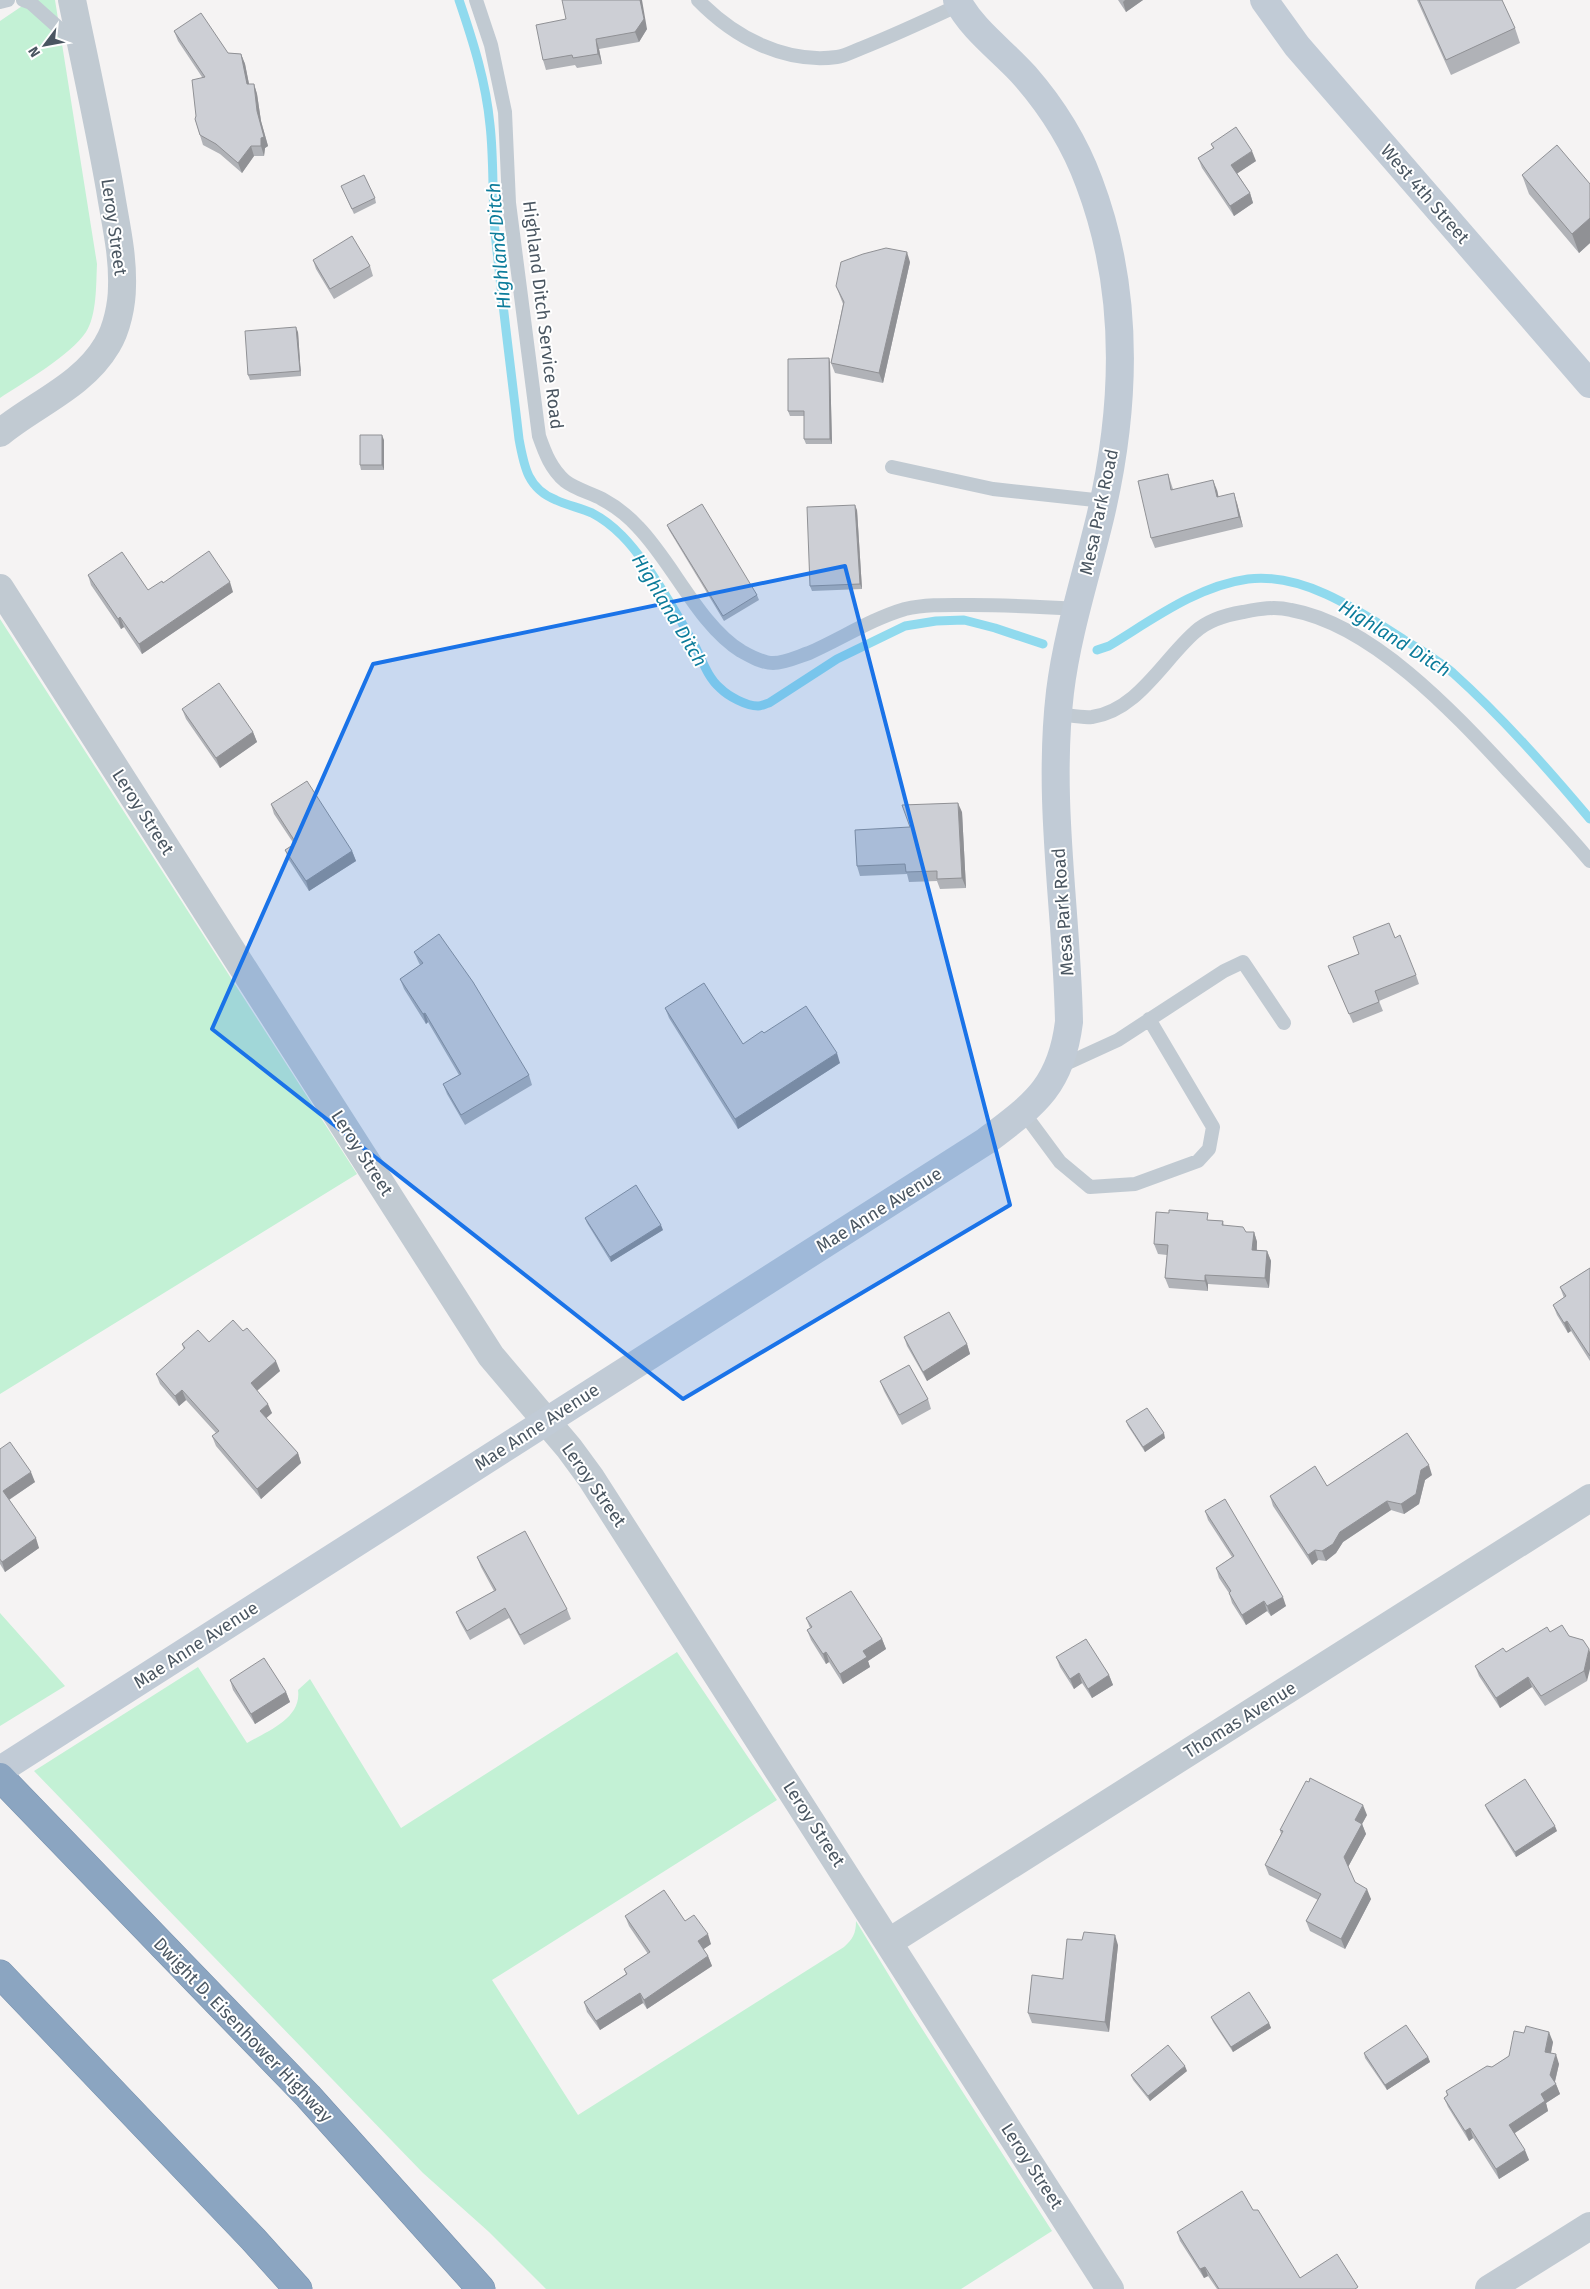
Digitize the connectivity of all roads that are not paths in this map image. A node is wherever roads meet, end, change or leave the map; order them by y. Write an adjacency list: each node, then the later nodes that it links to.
1 (8, 0): 7 (lane)
2 (22, 0): 9 (lane)
3 (72, 0): 9 (street, Leroy Street)
4 (476, 0): 15 (lane, Highland Ditch Service Road)
5 (698, 0): 8 (lane)
6 (1264, 0): 10 (street, West 4th Street)
7 (0, 2)
8 (958, 2): 13 (street, Mesa Park Road)
9 (82, 48): 11 (street, Leroy Street)
10 (1590, 384)
11 (0, 433)
12 (892, 467): 13 (lane)
13 (1104, 501): 15 (street, Mesa Park Road)
14 (0, 588): 22 (street, Leroy Street)
15 (1078, 609): 16 (street, Mesa Park Road)
16 (1058, 714): 17 (lane); 20 (street, Mesa Park Road)
17 (1590, 861)
18 (1149, 1019): 19 (lane); 20 (lane); 21 (lane)
19 (1284, 1023)
20 (1059, 1067): 21 (street, Mae Anne Avenue)
21 (1024, 1112): 22 (street, Mae Anne Avenue)
22 (547, 1420): 24 (street, Mae Anne Avenue); 26 (street, Leroy Street)
23 (1590, 1498): 26 (street, Thomas Avenue)
24 (0, 1770)
25 (0, 1777): 30 (highway, Dwight D. Eisenhower Highway)
26 (889, 1942): 31 (street, Leroy Street)
27 (0, 1974): 29 (highway)
28 (1590, 2226): 32 (street)
29 (298, 2289)
30 (481, 2289)
31 (1110, 2289)
32 (1490, 2289)

